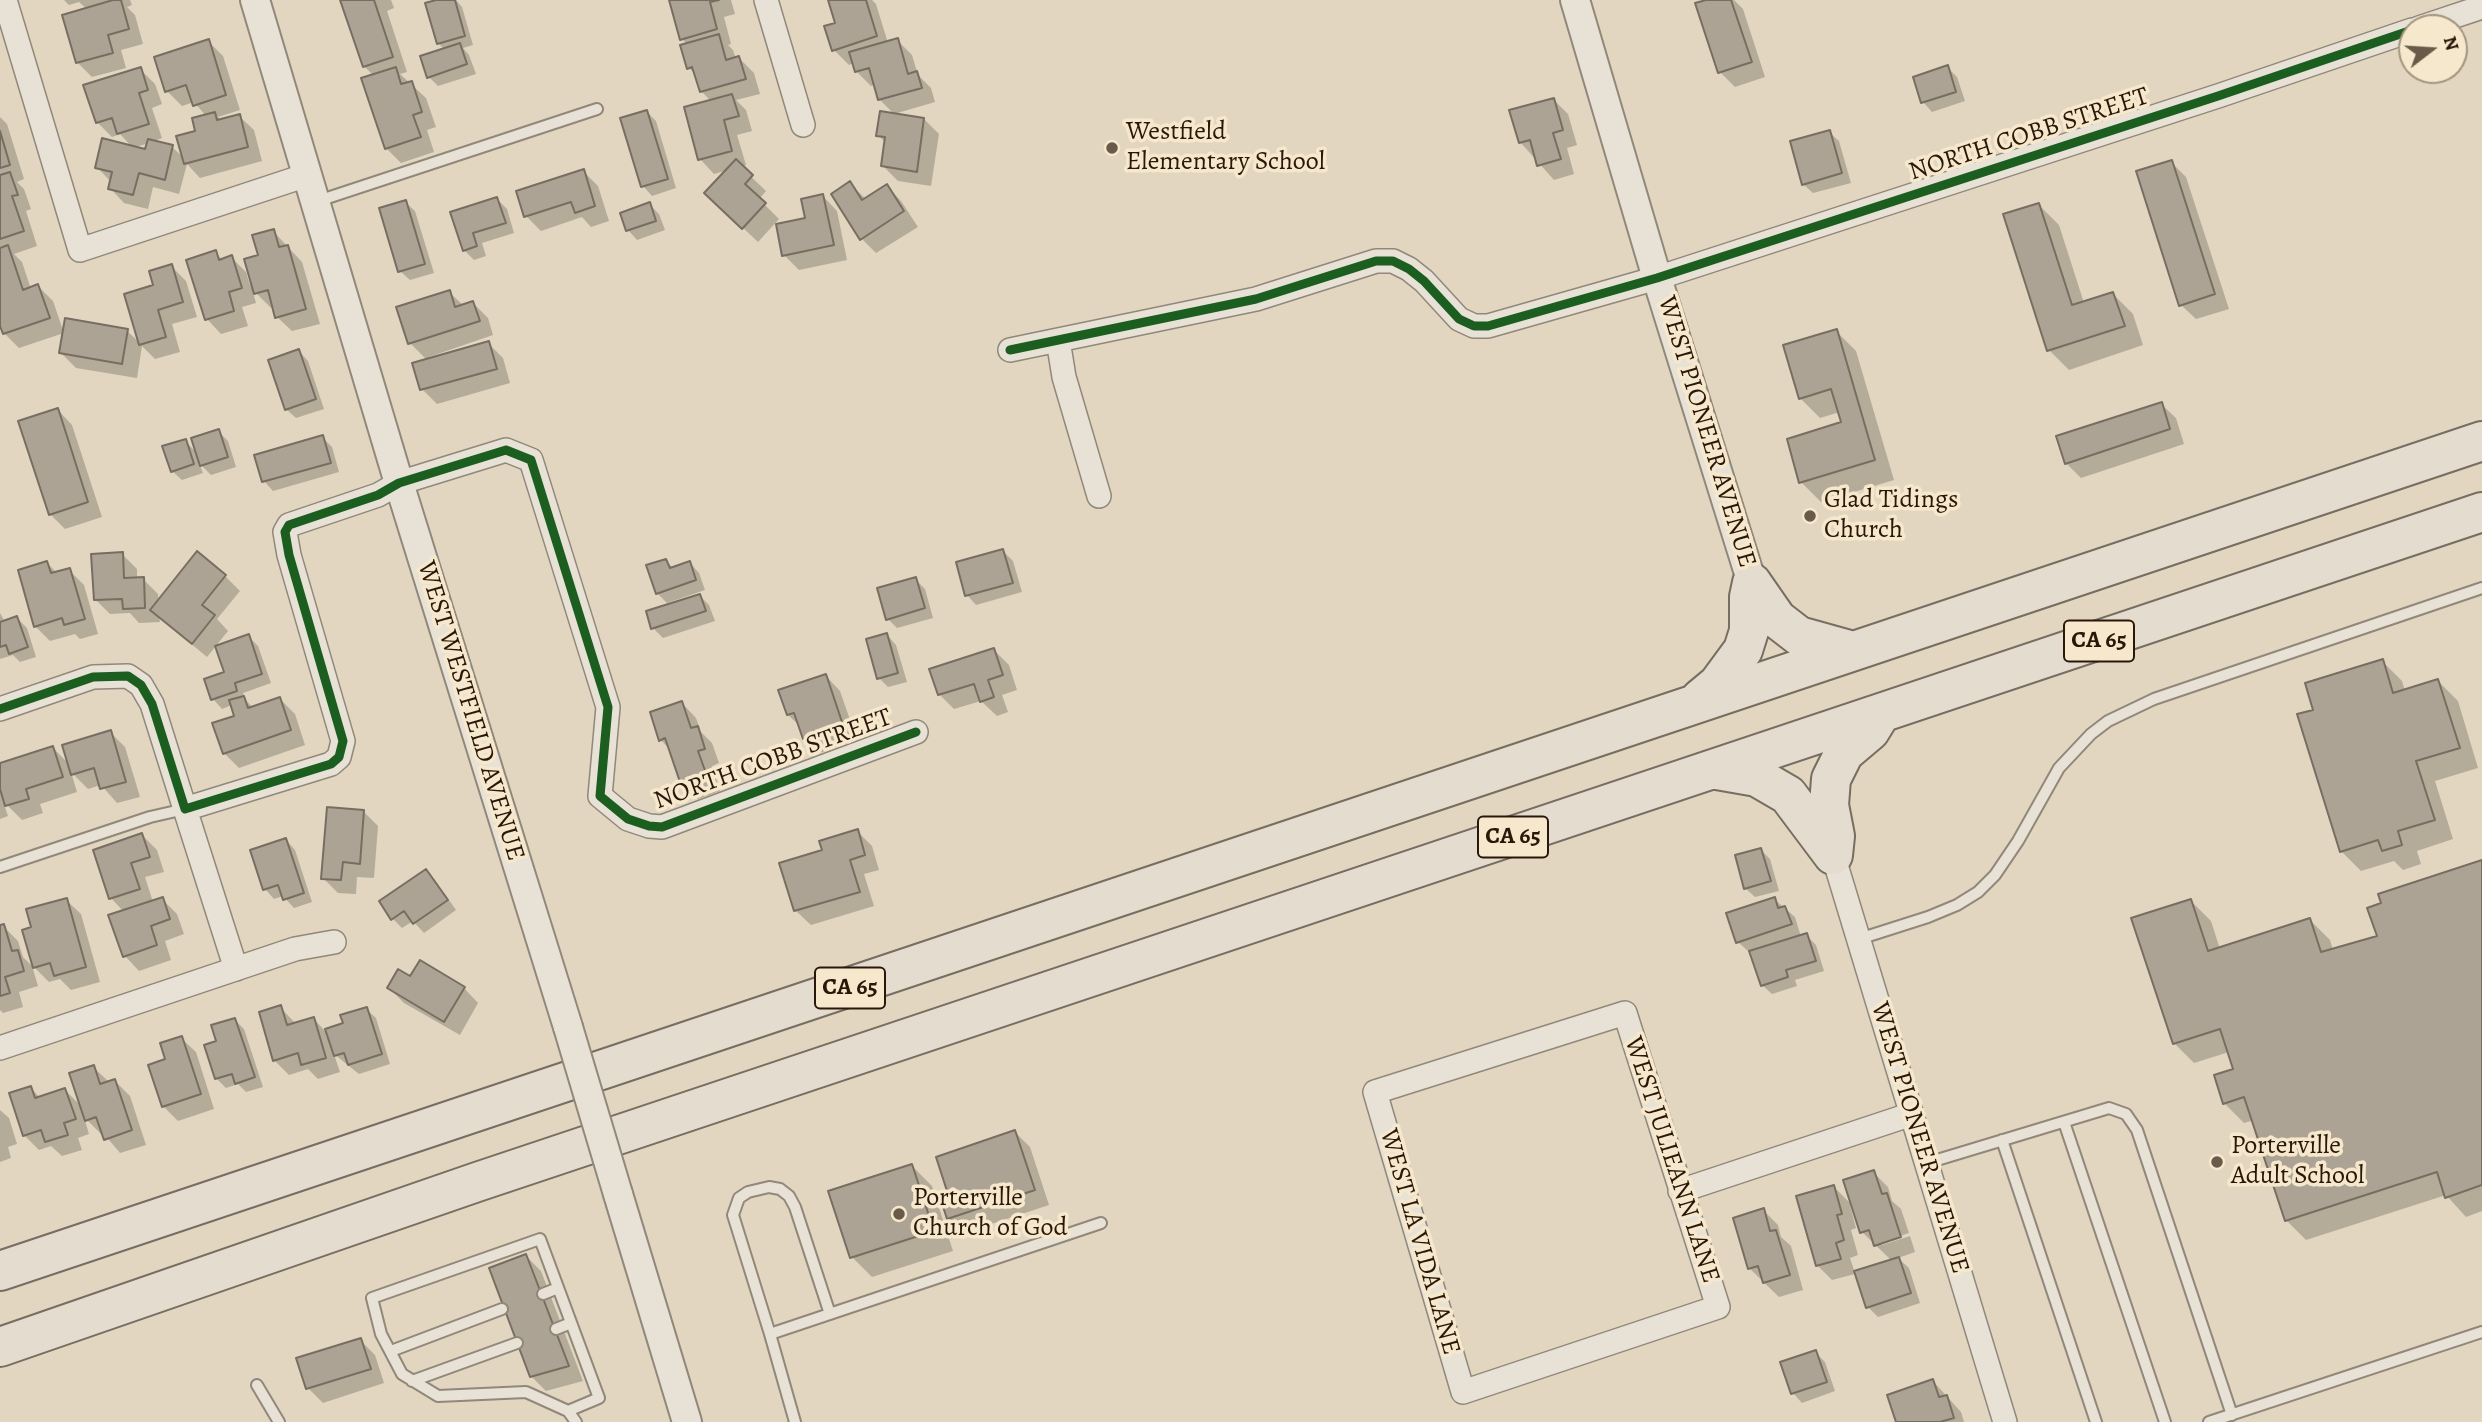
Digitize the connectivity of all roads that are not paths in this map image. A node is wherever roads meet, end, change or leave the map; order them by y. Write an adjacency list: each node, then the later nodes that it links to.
1 (5, 0): 10 (street)
2 (255, 0): 10 (street, WEST WESTFIELD AVENUE)
3 (766, 0): 9 (street)
4 (1575, 0): 12 (street, WEST PIONEER AVENUE)
5 (2482, 7): 6 (street)
6 (2461, 14)
7 (2398, 35): 12 (street, NORTH COBB STREET)
8 (597, 109): 11 (lane)
9 (803, 125)
10 (307, 175): 11 (street, WEST WESTFIELD AVENUE)
11 (315, 202): 16 (street, WEST WESTFIELD AVENUE)
12 (1657, 278): 13 (street, NORTH COBB STREET); 19 (street, WEST PIONEER AVENUE)
13 (1058, 340): 14 (street); 17 (street)
14 (1010, 350)
15 (2482, 441): 21 (highway, CA 65)
16 (398, 483): 25 (street, NORTH COBB STREET); 27 (street, NORTH COBB STREET); 60 (street, WEST WESTFIELD AVENUE, bridge)
17 (1099, 496)
18 (2482, 512): 24 (highway, CA 65)
19 (1752, 583): 21 (highway); 22 (highway)
20 (2482, 588): 30 (lane)
21 (1853, 651): 22 (highway, CA 65)
22 (1689, 706): 41 (highway, CA 65)
23 (0, 709): 27 (street)
24 (1881, 715): 26 (highway, CA 65); 28 (highway)
25 (916, 732)
26 (1717, 770): 28 (highway); 52 (highway, CA 65)
27 (185, 809): 29 (lane); 32 (street)
28 (1833, 855): 30 (street, WEST PIONEER AVENUE)
29 (0, 867)
30 (1859, 939): 35 (street, WEST PIONEER AVENUE)
31 (334, 942): 32 (street)
32 (236, 969): 34 (street)
33 (1625, 1013): 39 (street, WEST JULIEANN LANE); 44 (street, WEST LA VIDA LANE)
34 (0, 1048)
35 (1912, 1114): 38 (street, WEST PIONEER AVENUE); 39 (street)
36 (2064, 1122): 37 (lane); 57 (lane); 64 (lane)
37 (2002, 1140): 38 (lane); 63 (lane)
38 (1927, 1163): 62 (street, WEST PIONEER AVENUE)
39 (1680, 1191): 44 (street, WEST JULIEANN LANE)
40 (1101, 1223): 46 (lane)
41 (3, 1270)
42 (558, 1288): 43 (lane); 47 (lane); 53 (lane)
43 (543, 1294)
44 (1718, 1307)
45 (502, 1309): 53 (lane)
46 (830, 1314): 50 (lane); 50 (lane)
47 (571, 1323): 48 (lane); 56 (lane)
48 (555, 1329)
49 (2482, 1332): 57 (lane)
50 (769, 1334): 61 (lane)
51 (517, 1343): 54 (lane)
52 (0, 1347)
53 (391, 1351): 54 (lane)
54 (412, 1381): 56 (lane)
55 (257, 1385): 58 (lane)
56 (568, 1411): 59 (lane)
57 (2232, 1415): 65 (lane)
58 (279, 1422)
59 (576, 1422)
60 (687, 1422)
61 (795, 1422)
62 (2005, 1422)
63 (2096, 1422)
64 (2165, 1422)
65 (2209, 1422)

